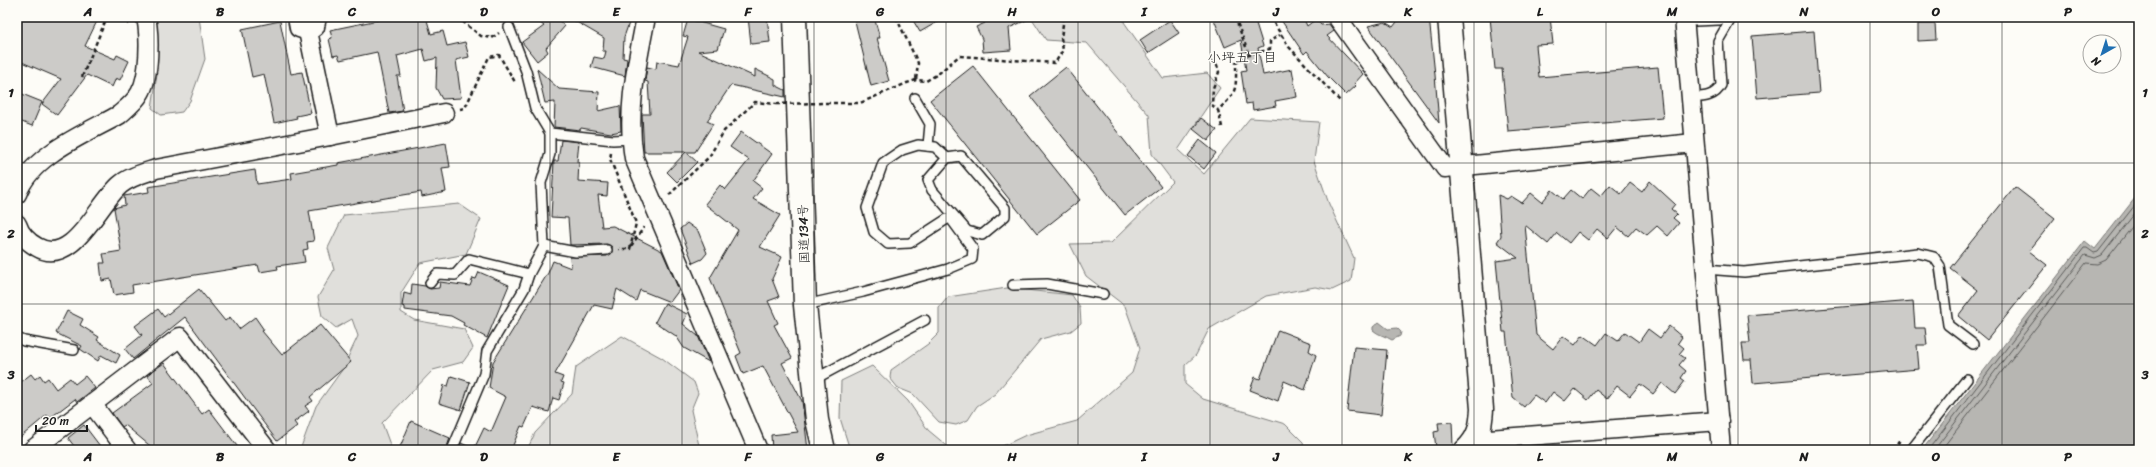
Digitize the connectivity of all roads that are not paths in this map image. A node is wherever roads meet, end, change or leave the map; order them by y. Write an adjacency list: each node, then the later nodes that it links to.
1 (146, 17): 22 (street)
2 (297, 17): 10 (street)
3 (646, 17): 17 (street)
4 (795, 17): 31 (main road, 国道134号)
5 (1336, 17): 21 (street)
6 (1449, 17): 21 (main road)
7 (1726, 17): 9 (lane)
8 (1732, 17): 13 (lane)
9 (1689, 19): 13 (street)
10 (313, 24): 16 (street)
11 (509, 27): 15 (lane)
12 (915, 98): 19 (lane)
13 (1690, 98): 18 (street)
14 (444, 113): 16 (street)
15 (550, 133): 17 (lane); 24 (lane)
16 (330, 136): 23 (street)
17 (622, 140): 45 (street)
18 (1694, 142): 21 (street); 26 (street)
19 (928, 146): 20 (lane); 31 (lane)
20 (947, 158): 20 (lane)
21 (1462, 166): 40 (main road)
22 (17, 194)
23 (17, 224)
24 (544, 246): 25 (lane); 27 (lane)
25 (607, 250)
26 (1705, 269): 34 (lane); 39 (street)
27 (529, 274): 28 (lane); 44 (lane)
28 (430, 283)
29 (1013, 285): 30 (lane)
30 (1103, 294)
31 (805, 305): 37 (main road, 国道134号)
32 (925, 320): 37 (lane)
33 (17, 338): 35 (lane)
34 (1973, 344)
35 (74, 350)
36 (1967, 379): 48 (lane)
37 (812, 381): 46 (main road, 国道134号)
38 (92, 404): 41 (street); 42 (street); 43 (street)
39 (1719, 421): 40 (street); 47 (street)
40 (1471, 445)
41 (32, 450)
42 (127, 450)
43 (267, 450)
44 (452, 450)
45 (758, 450)
46 (824, 450)
47 (1721, 450)
48 (1912, 450)

